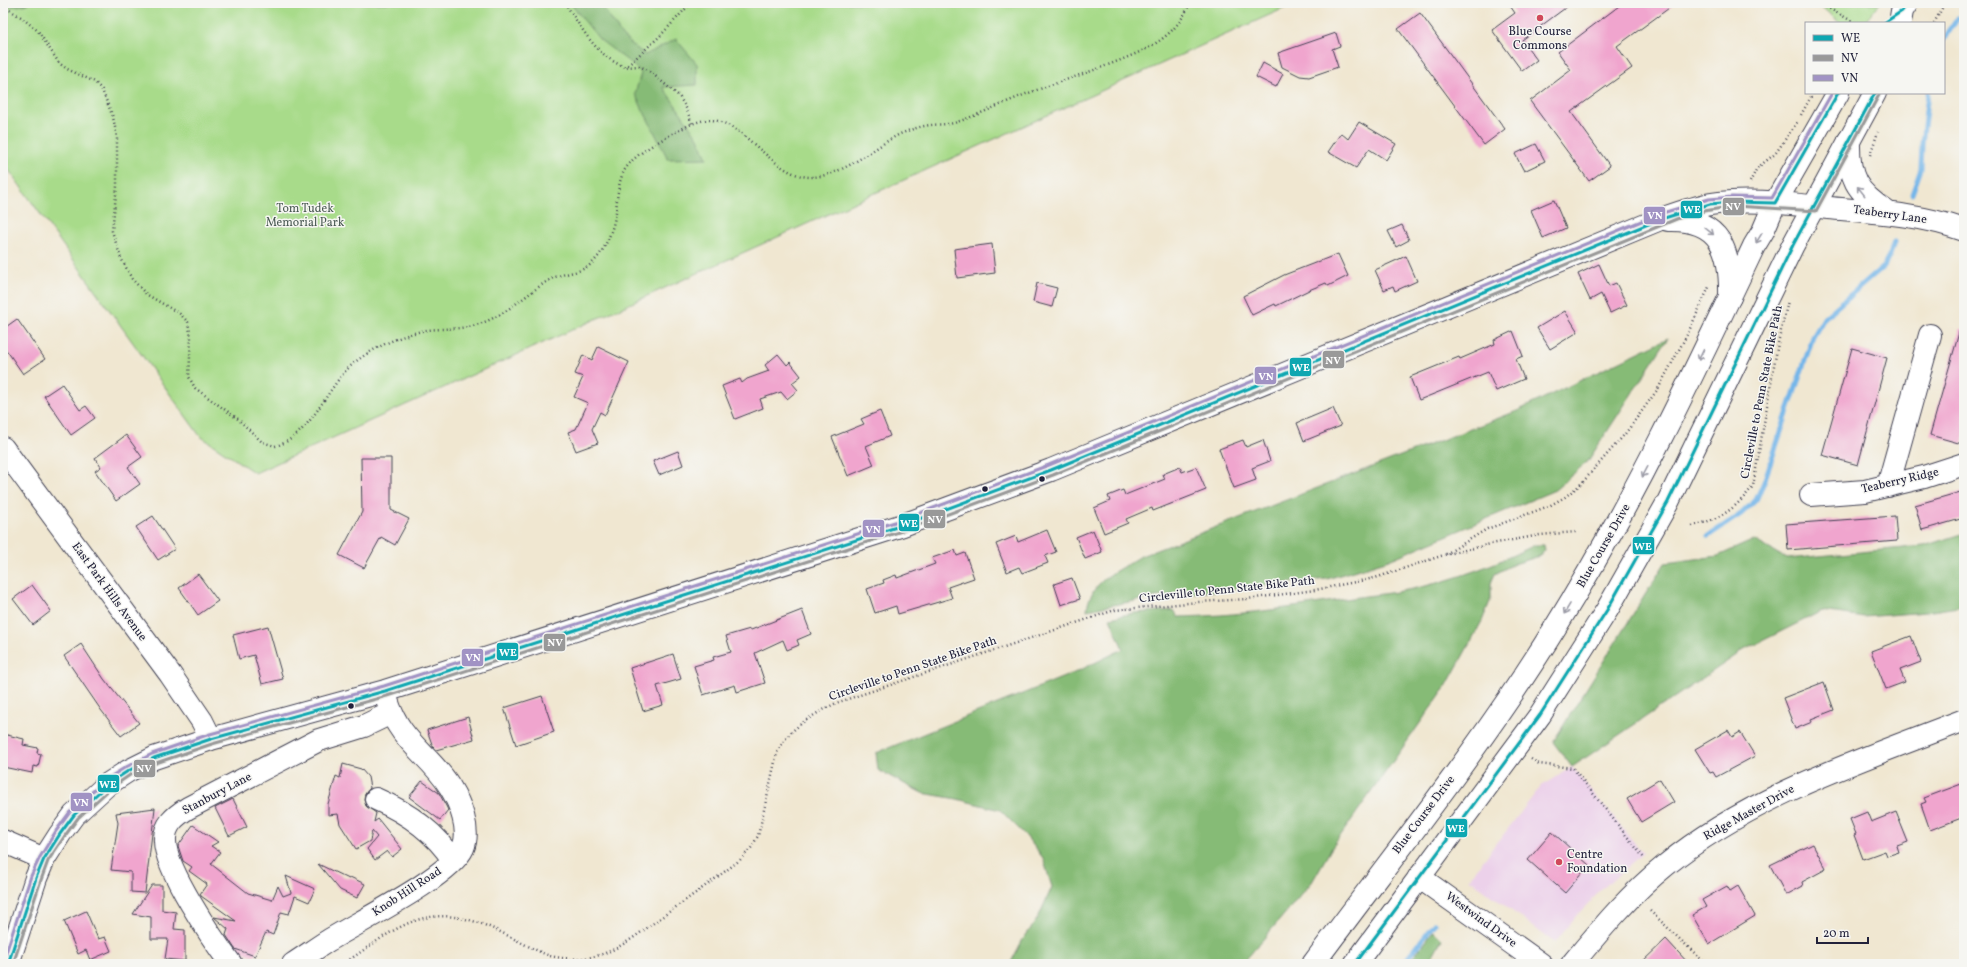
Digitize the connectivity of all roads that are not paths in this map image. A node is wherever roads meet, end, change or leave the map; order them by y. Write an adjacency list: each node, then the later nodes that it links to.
1 (1837, 94): 4 (street, Blue Course Drive)
2 (1873, 94): 3 (street)
3 (1849, 140): 5 (street); 6 (street, one-way to 3)
4 (1775, 203): 5 (street, Teaberry Lane); 7 (street, Teaberry Lane); 9 (street, Blue Course Drive, one-way to 9)
5 (1814, 206): 6 (street, Teaberry Lane); 23 (street)
6 (1892, 215): 8 (street, Teaberry Lane)
7 (1658, 220): 9 (street, one-way to 9); 15 (street, Teaberry Lane)
8 (1964, 230)
9 (1730, 297): 27 (street, Blue Course Drive, one-way to 27)
10 (1930, 335): 13 (street)
11 (3, 448): 18 (street, East Park Hills Avenue)
12 (1964, 464): 13 (street, Teaberry Ridge)
13 (1888, 486): 14 (street, Teaberry Ridge)
14 (1811, 495)
15 (385, 691): 16 (street, Knob Hill Road); 18 (street, Teaberry Lane)
16 (391, 713): 22 (street, Knob Hill Road); 25 (street, Stanbury Lane)
17 (1964, 720): 30 (street, Ridge Master Drive)
18 (211, 739): 21 (street, Teaberry Lane)
19 (376, 798): 22 (street)
20 (3, 841): 21 (street)
21 (44, 859): 24 (street, Teaberry Lane)
22 (453, 860): 26 (street, Knob Hill Road)
23 (1420, 877): 28 (street); 29 (street, Westwind Drive)
24 (8, 964)
25 (231, 964)
26 (293, 964)
27 (1313, 964)
28 (1356, 964)
29 (1541, 964)
30 (1572, 964)

